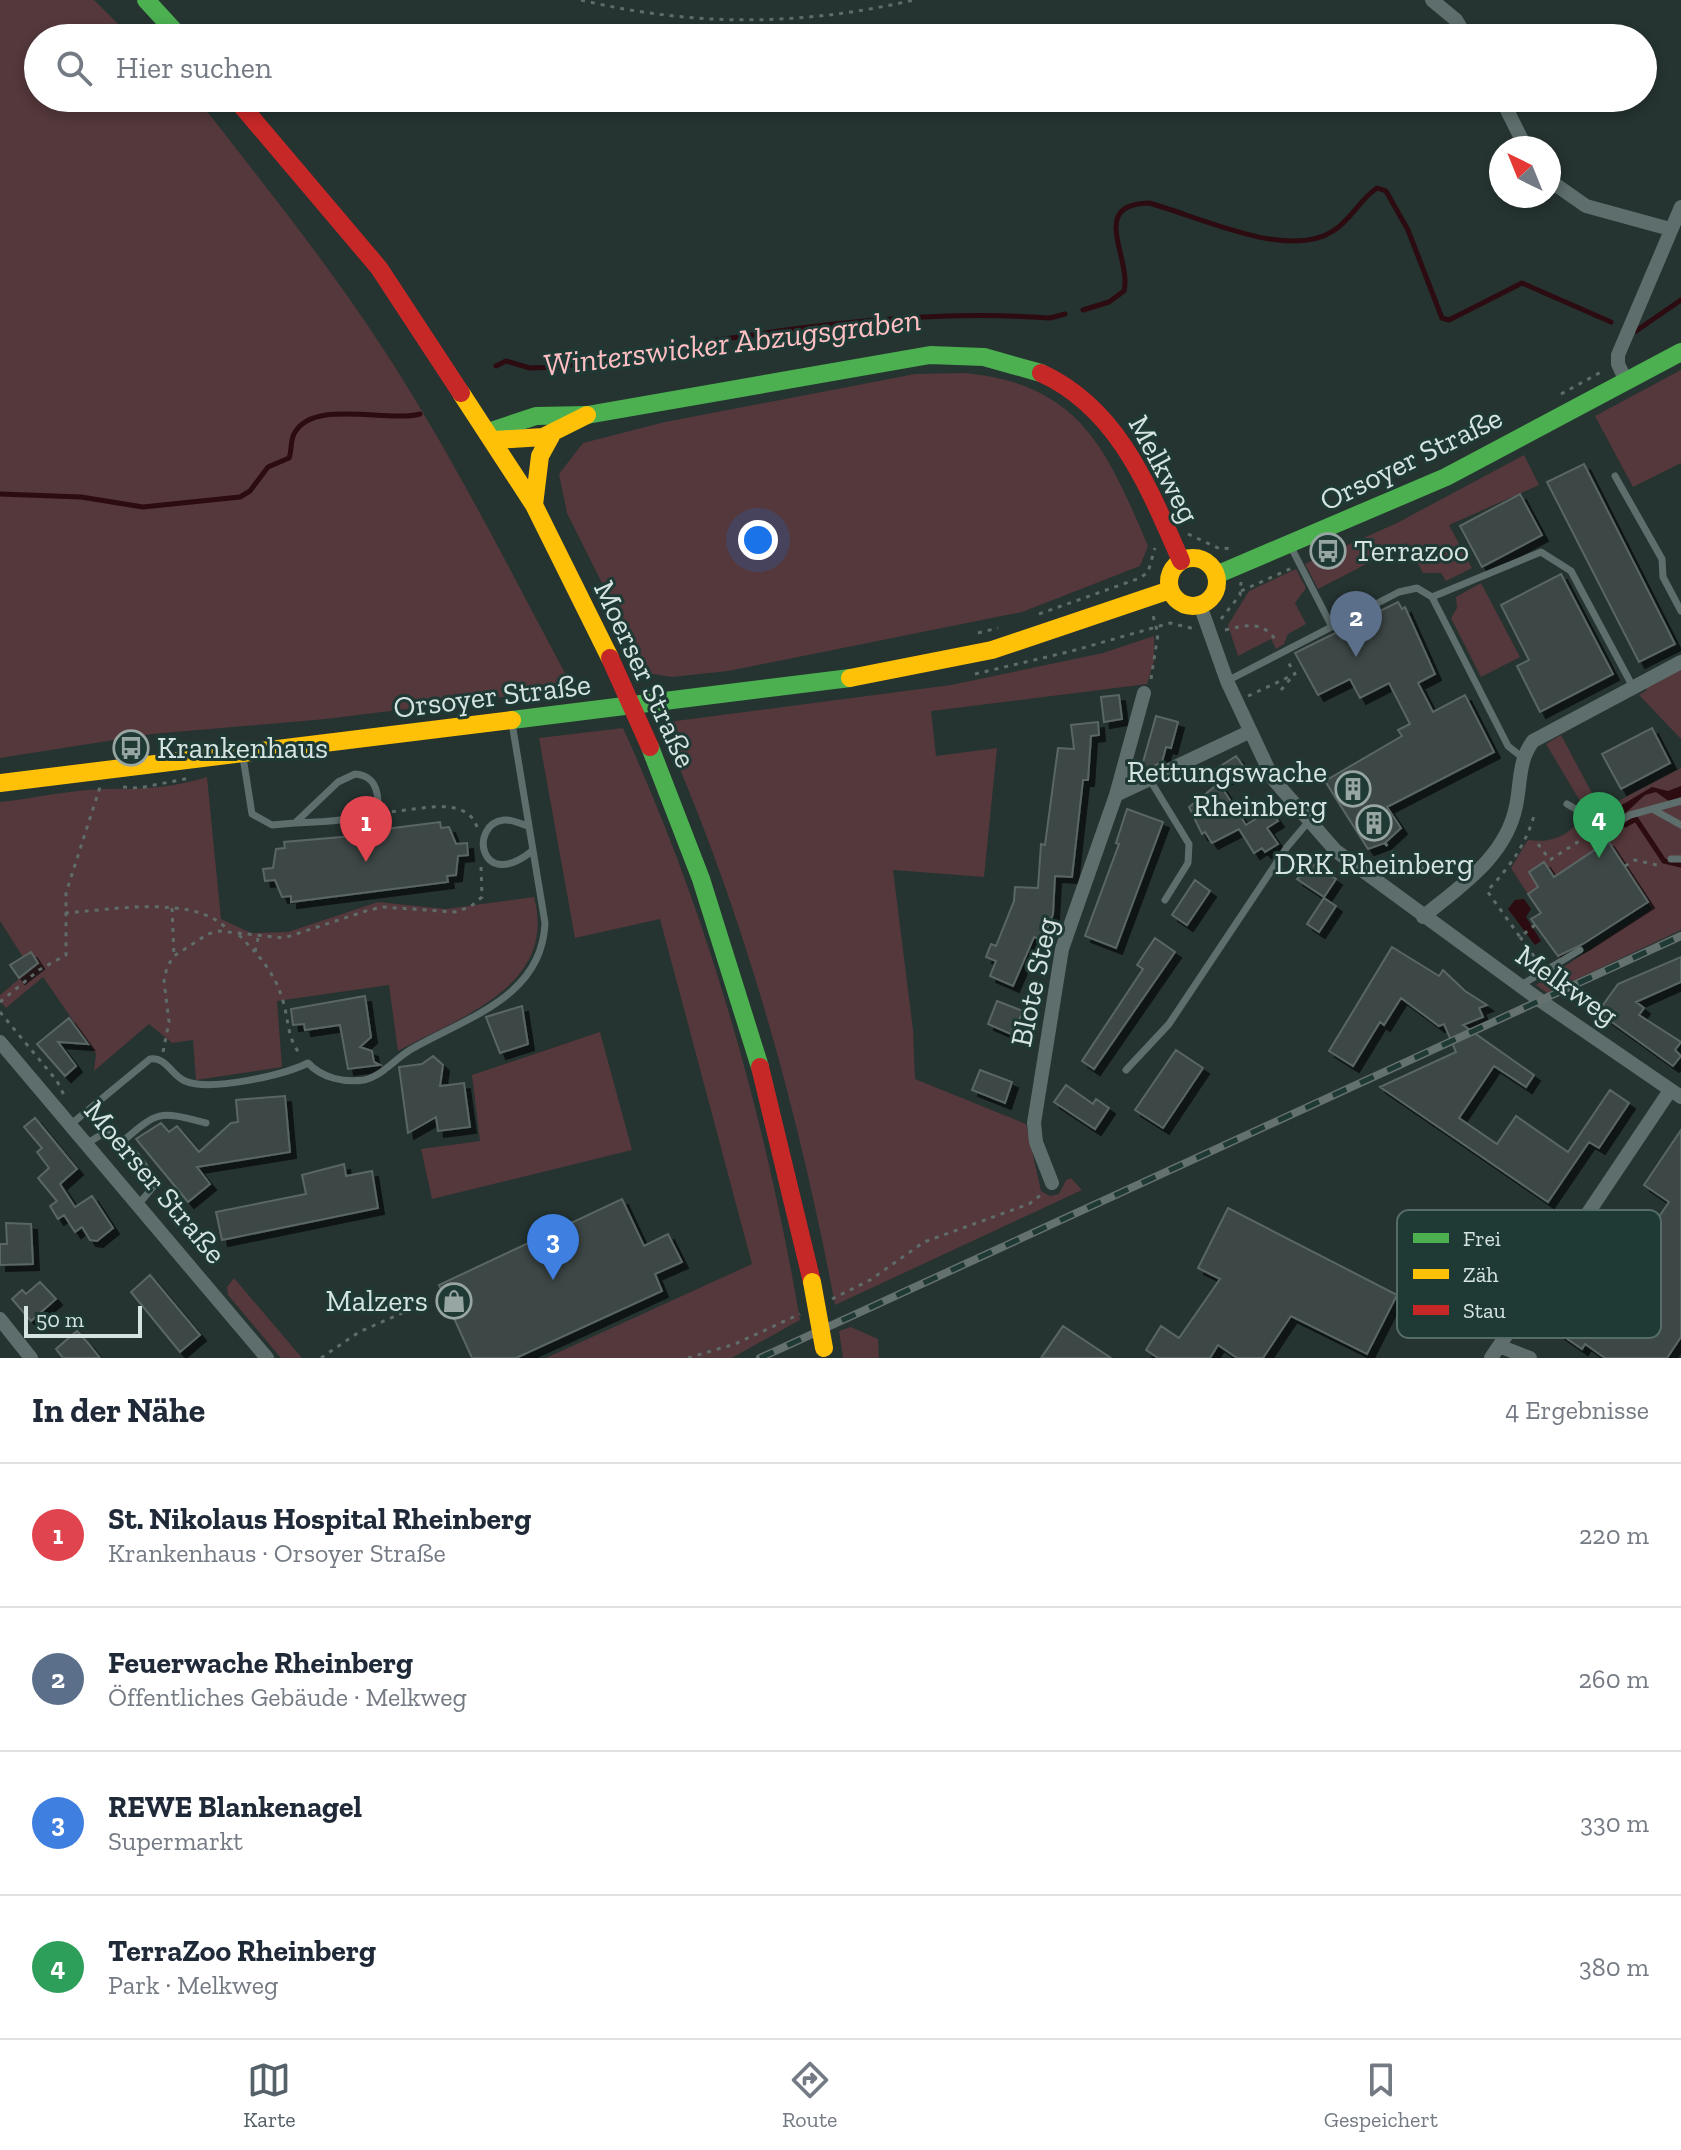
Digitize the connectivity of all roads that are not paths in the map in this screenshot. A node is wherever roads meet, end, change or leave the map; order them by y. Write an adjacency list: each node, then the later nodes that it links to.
1 (146, 0): 3 (main road)
2 (1432, 0): 4 (street)
3 (168, 24)
4 (1458, 24)
5 (247, 112): 14 (main road, Moerser Straße)
6 (1508, 112): 7 (street)
7 (1520, 136)
8 (1561, 188): 10 (street)
9 (1681, 207): 10 (street)
10 (1670, 229): 12 (street)
11 (1681, 352): 12 (main road, Orsoyer Straße)
12 (1626, 381): 18 (main road, Orsoyer Straße)
13 (587, 415): 14 (main road, Melkweg); 15 (main road, Melkweg); 19 (main road, Melkweg)
14 (491, 436): 15 (main road, Melkweg); 17 (main road, Moerser Straße)
15 (551, 436): 17 (main road)
16 (1615, 476): 24 (lane)
17 (534, 505): 63 (main road, Moerser Straße, bridge)
18 (1290, 546): 20 (main road, Orsoyer Straße); 25 (lane)
19 (1181, 561): 20 (main road, Melkweg); 21 (main road, Melkweg)
20 (1216, 575): 23 (main road)
21 (1170, 590): 23 (main road); 30 (main road, Orsoyer Straße)
22 (1432, 597): 25 (lane); 28 (lane); 33 (lane)
23 (1200, 605): 27 (street, Melkweg)
24 (1681, 611)
25 (1332, 627): 27 (lane)
26 (1681, 662): 28 (street)
27 (1234, 678): 31 (street, Melkweg)
28 (1633, 687): 33 (street)
29 (1144, 693): 36 (street, Blote Steg)
30 (512, 722): 32 (main road, Orsoyer Straße); 43 (lane)
31 (1249, 732): 34 (street); 40 (street, Melkweg)
32 (243, 755): 35 (main road, Orsoyer Straße); 41 (lane)
33 (1523, 758): 48 (street)
34 (1150, 780): 36 (street); 47 (lane)
35 (0, 783)
36 (1116, 795): 58 (street, Blote Steg)
37 (1681, 800): 39 (lane)
38 (1567, 804): 39 (lane)
39 (1654, 810): 42 (lane)
40 (1309, 821): 48 (street, Melkweg); 52 (lane)
41 (295, 823): 41 (lane)
42 (1681, 825)
43 (528, 826): 44 (lane); 44 (lane)
44 (532, 851): 55 (lane)
45 (1681, 859): 46 (lane)
46 (1668, 862)
47 (1165, 900)
48 (1423, 917): 50 (street, Melkweg)
49 (1580, 950): 50 (lane)
50 (1519, 986): 53 (street, Melkweg)
51 (0, 1042): 55 (street, Moerser Straße)
52 (1126, 1070)
53 (1675, 1094): 60 (street)
54 (206, 1123): 56 (lane)
55 (70, 1125): 57 (street, Moerser Straße)
56 (122, 1142): 57 (lane); 59 (lane)
57 (86, 1144): 59 (street, Moerser Straße)
58 (1052, 1183)
59 (138, 1205): 65 (street, Moerser Straße)
60 (1594, 1210)
61 (0, 1319): 64 (street)
62 (1495, 1352): 66 (street)
63 (825, 1353)
64 (31, 1358)
65 (267, 1358)
66 (1530, 1358)

